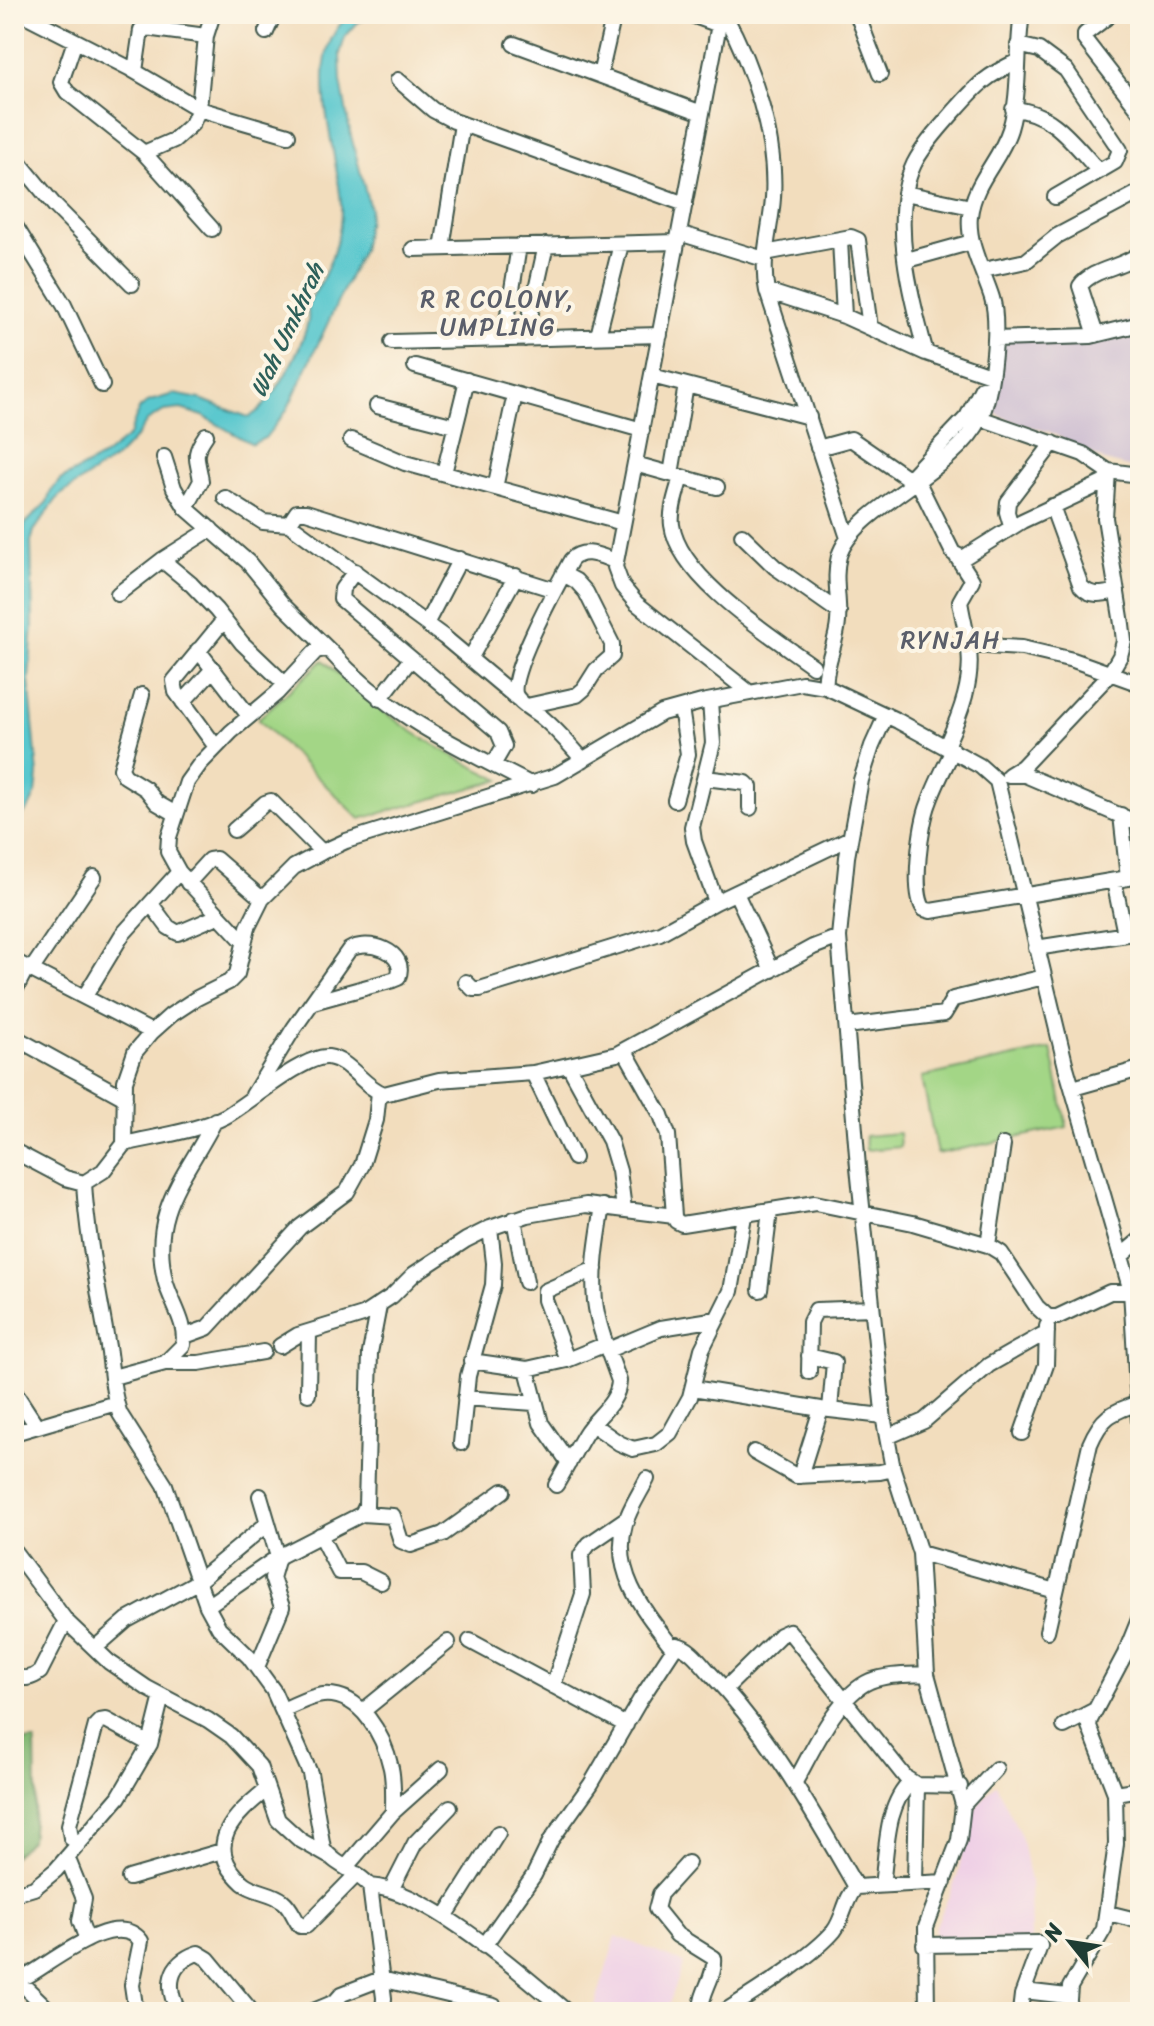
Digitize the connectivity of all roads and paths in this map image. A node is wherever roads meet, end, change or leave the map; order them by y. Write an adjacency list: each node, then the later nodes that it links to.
1 (23, 14): 12 (street)
2 (213, 14): 11 (street)
3 (274, 14): 10 (street)
4 (614, 14): 18 (street)
5 (689, 14): 9 (street)
6 (857, 14): 17 (street)
7 (1022, 14): 14 (street)
8 (1111, 14): 22 (street)
9 (721, 18): 23 (street); 45 (street)
10 (266, 32)
11 (206, 36): 16 (street); 20 (street)
12 (75, 41): 16 (street); 26 (street)
13 (514, 44): 18 (street)
14 (1018, 45): 15 (street); 28 (street)
15 (1018, 61): 21 (street); 30 (street)
16 (135, 71): 20 (street)
17 (880, 74)
18 (600, 75): 23 (street)
19 (398, 80): 24 (street)
20 (199, 109): 25 (street); 26 (street)
21 (1013, 109): 28 (street); 33 (street)
22 (1139, 109)
23 (702, 113): 32 (street)
24 (462, 124): 32 (street); 42 (street)
25 (288, 135)
26 (144, 153): 35 (street)
27 (14, 156): 48 (street)
28 (1098, 170): 31 (street)
29 (1140, 192): 47 (street)
30 (905, 193): 33 (street); 46 (street)
31 (1055, 197)
32 (685, 204): 36 (street)
33 (971, 207): 38 (street)
34 (14, 224): 65 (street)
35 (212, 229)
36 (678, 238): 39 (street); 45 (street); 53 (street)
37 (840, 240): 45 (street); 50 (street); 52 (street)
38 (972, 242): 46 (street); 47 (street)
39 (621, 244): 40 (street); 55 (street)
40 (546, 245): 41 (street); 57 (street)
41 (519, 246): 42 (street); 56 (street)
42 (442, 248): 43 (street)
43 (413, 249)
44 (1140, 253): 54 (street)
45 (764, 256): 49 (street)
46 (907, 260): 60 (street)
47 (983, 270): 58 (street)
48 (132, 284)
49 (767, 291): 50 (street); 69 (street)
50 (844, 316): 52 (street)
51 (1140, 324): 54 (street)
52 (870, 327): 60 (street)
53 (660, 335): 55 (street); 63 (street)
54 (1096, 335): 58 (street)
55 (598, 336): 57 (street)
56 (504, 339): 57 (street); 59 (street)
57 (525, 339)
58 (995, 339): 62 (street)
59 (392, 342)
60 (926, 353): 62 (street)
61 (415, 366): 64 (street)
62 (988, 374): 70 (street); 76 (street)
63 (652, 376): 66 (street); 72 (street)
64 (467, 380): 67 (street); 71 (street)
65 (102, 385)
66 (686, 385): 69 (street); 81 (street)
67 (515, 394): 72 (street); 85 (street)
68 (377, 406): 71 (street)
69 (809, 417): 76 (street)
70 (980, 418): 75 (street); 83 (street)
71 (455, 426): 79 (street)
72 (642, 430): 78 (street)
73 (206, 435): 88 (street)
74 (351, 440): 79 (street)
75 (1053, 443): 82 (street); 91 (street)
76 (818, 448): 94 (street)
77 (164, 457): 88 (street)
78 (635, 464): 81 (street); 89 (street)
79 (444, 473): 85 (street)
80 (1140, 475): 82 (street)
81 (676, 476): 84 (street); 116 (street)
82 (1108, 476): 87 (street); 103 (street)
83 (918, 482): 94 (street); 95 (street)
84 (717, 487)
85 (495, 488): 89 (street)
86 (225, 498): 90 (street)
87 (1052, 506): 91 (street); 103 (street)
88 (186, 508): 92 (street)
89 (623, 523): 98 (street)
90 (289, 524): 96 (street); 99 (street)
91 (1011, 526): 95 (street)
92 (211, 529): 97 (street); 113 (street)
93 (742, 535): 105 (street)
94 (848, 538): 105 (street)
95 (957, 557): 111 (street)
96 (460, 559): 101 (street); 107 (street)
97 (162, 560): 104 (street); 106 (street)
98 (615, 561): 100 (street); 123 (street)
99 (355, 571): 107 (street); 114 (street)
100 (563, 574): 102 (street); 128 (street)
101 (516, 576): 102 (street); 115 (street)
102 (555, 590): 128 (street)
103 (1117, 591): 108 (street)
104 (118, 594)
105 (839, 612): 109 (street)
106 (224, 620): 112 (street); 119 (street)
107 (426, 624): 115 (street)
108 (1124, 641): 110 (street); 118 (street)
109 (835, 644): 116 (street); 122 (street)
110 (1140, 644)
111 (969, 645): 118 (street); 133 (street)
112 (198, 650): 117 (street); 127 (street)
113 (330, 651): 119 (street); 125 (street)
114 (411, 659): 125 (street); 135 (street)
115 (470, 659): 128 (street)
116 (813, 666): 121 (street)
117 (213, 669): 127 (street); 131 (street)
118 (1109, 675): 120 (street); 137 (street)
119 (285, 684): 131 (street)
120 (1140, 684)
121 (788, 685): 122 (street); 123 (street)
122 (826, 687): 130 (street)
123 (750, 693): 126 (street)
124 (142, 695): 141 (street)
125 (380, 699): 135 (street)
126 (710, 701): 129 (street); 136 (street)
127 (183, 702): 132 (street)
128 (523, 703): 134 (street)
129 (681, 708): 134 (street); 139 (street)
130 (886, 715): 133 (street); 145 (street)
131 (249, 716): 132 (street)
132 (216, 747): 141 (street)
133 (949, 748): 137 (street); 151 (street)
134 (583, 760): 138 (street)
135 (493, 765): 138 (street)
136 (705, 778): 140 (street); 153 (street)
137 (1003, 778): 142 (street); 151 (street)
138 (532, 785): 146 (street)
139 (675, 800)
140 (750, 808)
141 (176, 814): 148 (street)
142 (1121, 815): 143 (street); 149 (street)
143 (1140, 824)
144 (234, 830): 146 (street)
145 (850, 838): 150 (street); 157 (street)
146 (322, 852): 152 (street)
147 (94, 877): 160 (street)
148 (184, 877): 152 (street); 154 (street); 155 (street)
149 (1127, 878): 151 (street); 156 (street)
150 (736, 893): 153 (street); 161 (street)
151 (1023, 894): 159 (street)
152 (262, 899): 158 (street)
153 (716, 902): 163 (street)
154 (151, 904): 155 (street); 165 (street)
155 (218, 916): 158 (street)
156 (1133, 933): 159 (street)
157 (839, 937): 161 (street); 167 (street)
158 (244, 942): 168 (street)
159 (1036, 948): 162 (street)
160 (24, 966): 164 (street); 165 (street)
161 (772, 970): 170 (street)
162 (1044, 977): 167 (street); 174 (street)
163 (466, 982)
164 (14, 992)
165 (85, 996): 168 (street)
166 (313, 1002): 166 (street); 177 (street)
167 (847, 1026): 187 (street)
168 (152, 1032): 176 (street)
169 (14, 1037): 176 (street)
170 (625, 1051): 171 (street); 188 (street)
171 (569, 1066): 173 (street); 185 (street)
172 (1140, 1069): 174 (street)
173 (533, 1073): 175 (street); 182 (street)
174 (1073, 1088): 194 (street)
175 (379, 1092): 177 (street); 204 (street)
176 (125, 1098): 179 (street)
177 (251, 1100): 178 (street)
178 (215, 1120): 179 (street); 204 (street)
179 (124, 1144): 183 (street)
180 (1003, 1145): 193 (street)
181 (14, 1151): 183 (street)
182 (574, 1158)
183 (84, 1183): 214 (street)
184 (603, 1206): 185 (street); 190 (street); 195 (street)
185 (624, 1209): 188 (street)
186 (770, 1211): 187 (street); 189 (street); 198 (street)
187 (863, 1212): 193 (street); 200 (street)
188 (674, 1216): 189 (street)
189 (744, 1216): 201 (street)
190 (514, 1219): 191 (street); 196 (street)
191 (490, 1228): 199 (street); 210 (street)
192 (1140, 1240): 194 (street)
193 (988, 1245): 202 (street)
194 (1121, 1256): 197 (street)
195 (595, 1269): 206 (street); 209 (street)
196 (526, 1282)
197 (1135, 1286): 202 (street); 221 (street)
198 (760, 1290)
199 (379, 1306): 203 (street); 239 (street)
200 (872, 1308): 208 (street); 223 (street)
201 (717, 1319): 206 (street); 215 (street)
202 (1047, 1324): 227 (street); 228 (street)
203 (309, 1332): 205 (street); 217 (street)
204 (185, 1336): 211 (street)
205 (280, 1346)
206 (607, 1347): 209 (street); 224 (street)
207 (263, 1352): 211 (street)
208 (809, 1356): 213 (street); 222 (street)
209 (567, 1360): 212 (street)
210 (471, 1361): 212 (street); 218 (street)
211 (165, 1363): 214 (street)
212 (527, 1369): 220 (street)
213 (809, 1372)
214 (113, 1377): 219 (street)
215 (693, 1388): 222 (street); 224 (street)
216 (14, 1391): 225 (street)
217 (308, 1394)
218 (465, 1398): 220 (street); 230 (street)
219 (116, 1403): 225 (street); 246 (street)
220 (534, 1403): 232 (street)
221 (1138, 1403): 229 (street); 248 (street)
222 (826, 1410): 223 (street); 234 (street)
223 (883, 1416): 228 (street)
224 (592, 1424): 232 (street)
225 (36, 1425): 226 (street)
226 (14, 1433)
227 (1022, 1433)
228 (887, 1437): 233 (street)
229 (1140, 1439)
230 (461, 1443)
231 (754, 1452): 234 (street)
232 (569, 1463): 236 (street)
233 (893, 1469): 234 (street); 244 (street)
234 (800, 1476)
235 (647, 1479): 240 (street)
236 (556, 1485)
237 (503, 1491): 239 (street)
238 (260, 1496): 241 (street)
239 (362, 1514): 242 (street)
240 (627, 1518): 256 (street); 260 (street)
241 (268, 1523): 245 (street); 246 (street)
242 (320, 1535): 245 (street); 247 (street)
243 (14, 1551): 251 (street)
244 (920, 1553): 248 (street); 258 (street)
245 (278, 1557): 249 (street); 257 (street)
246 (197, 1582): 249 (street); 255 (street)
247 (381, 1582)
248 (1056, 1591): 252 (street)
249 (207, 1606): 257 (street)
250 (1140, 1619): 266 (street)
251 (66, 1621): 255 (street); 259 (street)
252 (1047, 1631)
253 (470, 1641): 260 (street)
254 (448, 1642): 265 (street)
255 (95, 1648): 262 (street)
256 (673, 1648): 261 (street); 267 (street)
257 (257, 1667): 264 (street)
258 (927, 1674): 263 (street); 274 (street)
259 (14, 1677)
260 (553, 1686): 267 (street)
261 (725, 1689): 263 (street); 272 (street)
262 (162, 1696): 269 (street); 275 (street)
263 (846, 1700): 272 (street); 273 (street)
264 (282, 1710): 265 (street); 284 (street)
265 (363, 1711): 280 (street)
266 (1093, 1711): 268 (street); 277 (street)
267 (626, 1725): 301 (street)
268 (1064, 1726)
269 (150, 1744): 282 (street); 282 (street)
270 (441, 1769): 280 (street)
271 (996, 1769): 278 (street)
272 (795, 1782): 293 (street)
273 (914, 1783): 274 (street); 290 (street); 291 (street)
274 (960, 1786): 278 (street)
275 (267, 1789): 283 (street); 284 (street)
276 (1140, 1789): 277 (street)
277 (1115, 1793): 296 (street)
278 (963, 1805): 289 (street)
279 (450, 1807): 294 (street)
280 (393, 1812): 287 (street)
281 (498, 1833): 297 (street)
282 (80, 1842): 285 (street)
283 (222, 1851): 287 (street); 288 (street)
284 (328, 1856): 287 (street)
285 (67, 1857): 295 (street); 299 (street)
286 (688, 1863): 316 (street)
287 (351, 1871): 292 (street)
288 (129, 1878)
289 (944, 1882): 290 (street); 300 (street)
290 (915, 1883): 291 (street)
291 (882, 1885): 293 (street)
292 (370, 1886): 294 (street); 303 (street)
293 (856, 1887): 317 (street)
294 (391, 1890): 297 (street)
295 (14, 1894)
296 (1108, 1913): 298 (street); 305 (street)
297 (445, 1917): 301 (street)
298 (1140, 1921)
299 (87, 1940): 302 (street); 310 (street)
300 (924, 1945): 304 (street); 318 (street)
301 (484, 1946): 315 (street)
302 (16, 1978): 309 (street)
303 (381, 1979): 306 (street); 307 (street); 308 (street)
304 (1024, 1991): 305 (street); 319 (street)
305 (1067, 1996): 320 (street)
306 (384, 2005): 314 (street)
307 (494, 2006)
308 (333, 2007): 313 (street)
309 (51, 2012)
310 (136, 2012)
311 (179, 2012): 312 (street)
312 (252, 2012)
313 (311, 2012)
314 (393, 2012)
315 (567, 2012)
316 (701, 2012)
317 (724, 2012)
318 (927, 2012)
319 (1020, 2012)
320 (1068, 2012)

